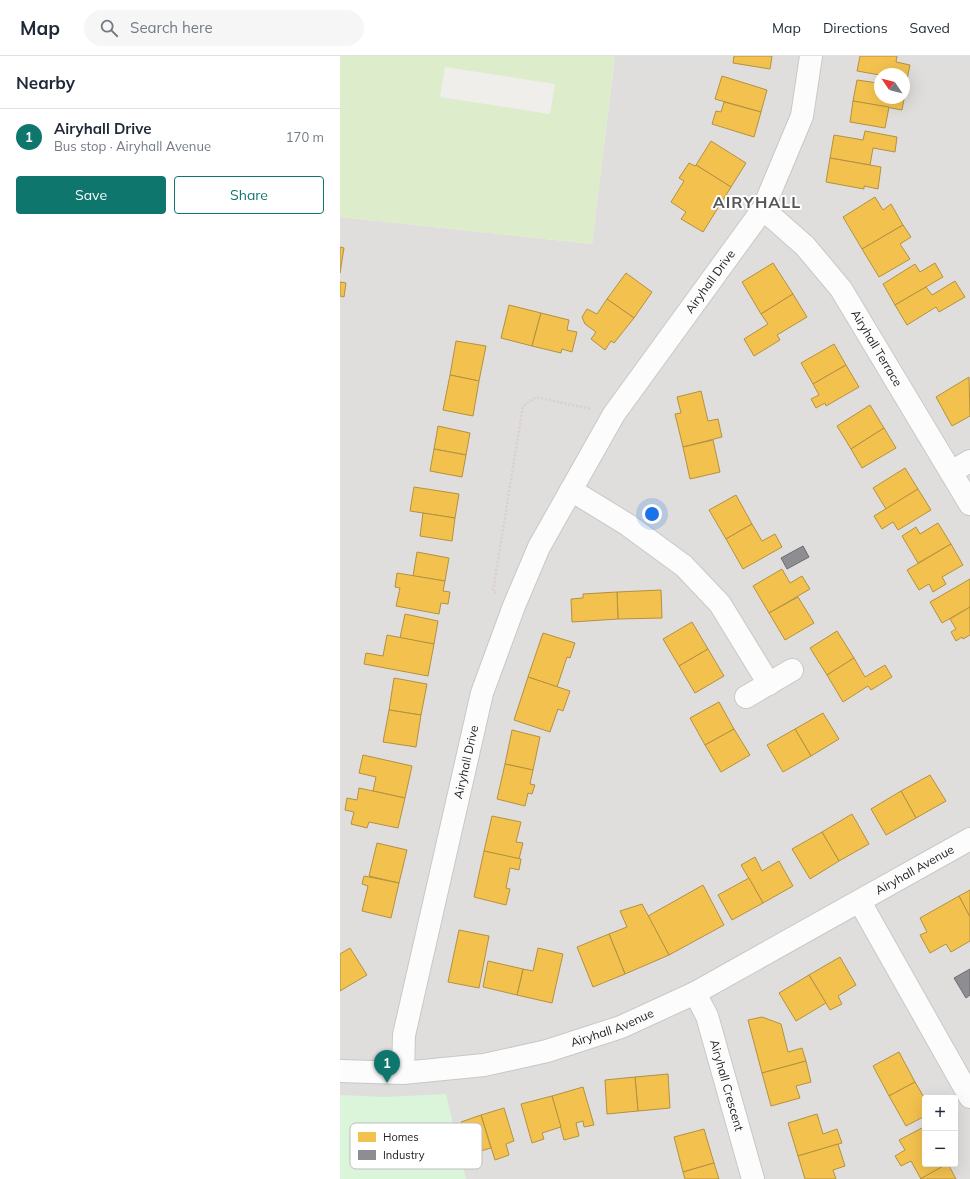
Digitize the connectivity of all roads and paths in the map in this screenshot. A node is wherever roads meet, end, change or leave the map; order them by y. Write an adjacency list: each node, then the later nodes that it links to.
1 (811, 56): 2 (street, Airyhall Drive)
2 (763, 208): 3 (street, Airyhall Drive); 5 (street, Airyhall Terrace)
3 (614, 414): 6 (street, Airyhall Drive); 8 (path)
4 (970, 461): 5 (street)
5 (951, 472): 7 (street, Airyhall Terrace)
6 (571, 490): 8 (street, Airyhall Drive); 10 (street)
7 (970, 504)
8 (514, 606): 16 (street, Airyhall Drive)
9 (792, 670): 10 (street)
10 (769, 684): 11 (street)
11 (746, 698)
12 (970, 839): 13 (street, Airyhall Avenue)
13 (860, 902): 14 (street, Airyhall Avenue); 17 (street)
14 (695, 993): 16 (street, Airyhall Avenue); 18 (street, Airyhall Crescent)
15 (340, 1071): 16 (street, Airyhall Avenue)
16 (403, 1073)
17 (970, 1097)
18 (753, 1179)

